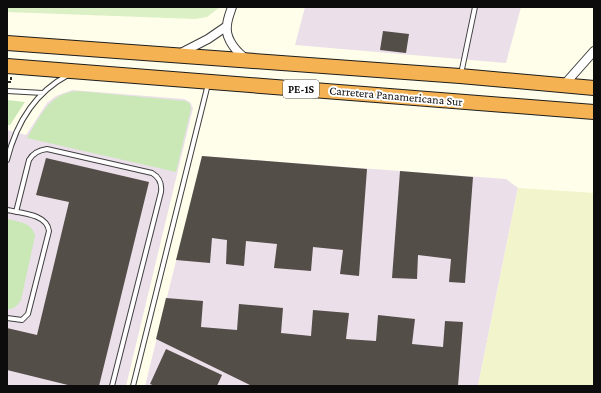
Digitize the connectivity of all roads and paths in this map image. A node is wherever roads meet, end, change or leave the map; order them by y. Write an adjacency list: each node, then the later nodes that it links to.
1 (232, 7): 3 (street)
2 (475, 7): 10 (lane)
3 (227, 26): 6 (street); 7 (street)
4 (7, 43): 6 (highway, Carretera Panamericana Sur / PE-1S)
5 (594, 51): 14 (street)
6 (176, 55): 7 (highway, Carretera Panamericana Sur / PE-1S)
7 (251, 62): 10 (highway, Carretera Panamericana Sur / PE-1S)
8 (7, 66): 9 (highway, Carretera Panamericana Sur / PE-1S)
9 (76, 71): 13 (highway, Carretera Panamericana Sur / PE-1S); 17 (lane)
10 (460, 76): 14 (highway, Carretera Panamericana Sur / PE-1S)
11 (7, 82): 12 (path)
12 (11, 82)
13 (208, 82): 18 (highway, Carretera Panamericana Sur / PE-1S); 24 (lane)
14 (563, 86): 15 (highway, Carretera Panamericana Sur / PE-1S)
15 (594, 88)
16 (7, 91): 17 (lane)
17 (43, 93): 19 (lane)
18 (594, 112)
19 (7, 160)
20 (7, 210): 21 (lane)
21 (16, 212): 22 (lane); 23 (lane)
22 (7, 318)
23 (112, 386)
24 (133, 386)

